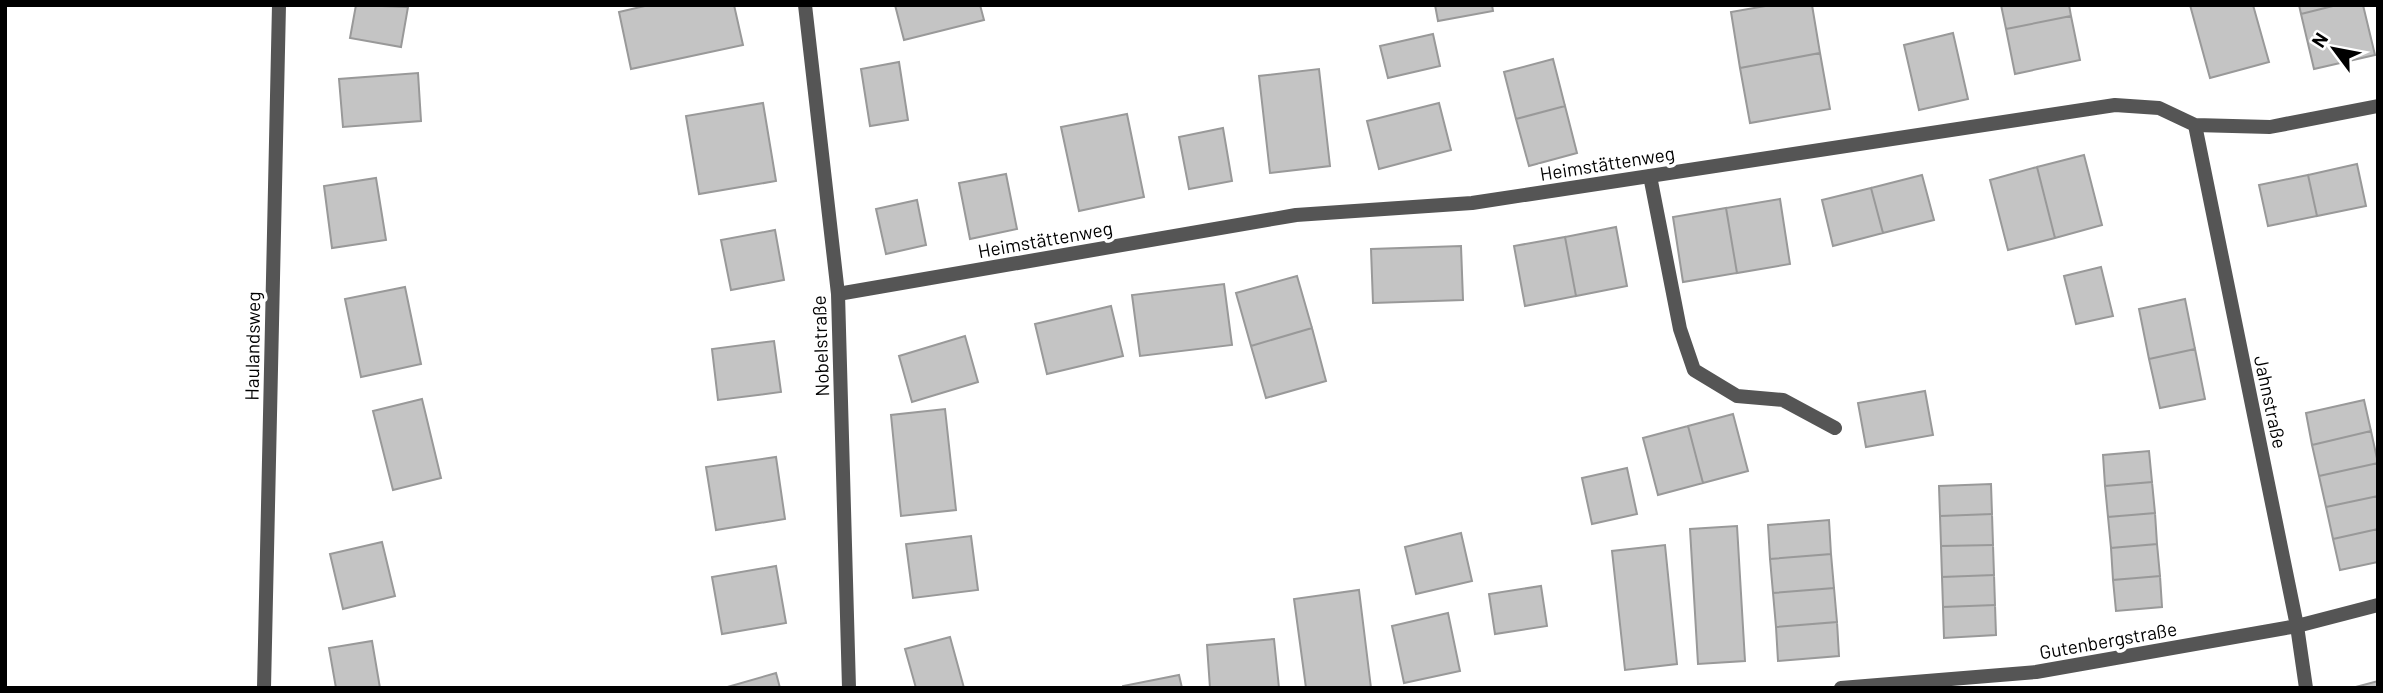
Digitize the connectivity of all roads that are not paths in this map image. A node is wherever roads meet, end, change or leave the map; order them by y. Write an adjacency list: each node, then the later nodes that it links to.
1 (279, 5): 10 (street, Haulandsweg)
2 (805, 5): 6 (street, Nobelstraße)
3 (2378, 106): 4 (street, Heimstättenweg)
4 (2195, 125): 5 (street, Heimstättenweg); 9 (street, Jahnstraße)
5 (1650, 176): 6 (street, Heimstättenweg); 7 (street)
6 (838, 294): 11 (street, Nobelstraße)
7 (1835, 428)
8 (2378, 605): 9 (street, Gutenbergstraße)
9 (2297, 625): 12 (street, Gutenbergstraße); 13 (street, Jahnstraße)
10 (264, 688)
11 (849, 688)
12 (1841, 688)
13 (2306, 688)

